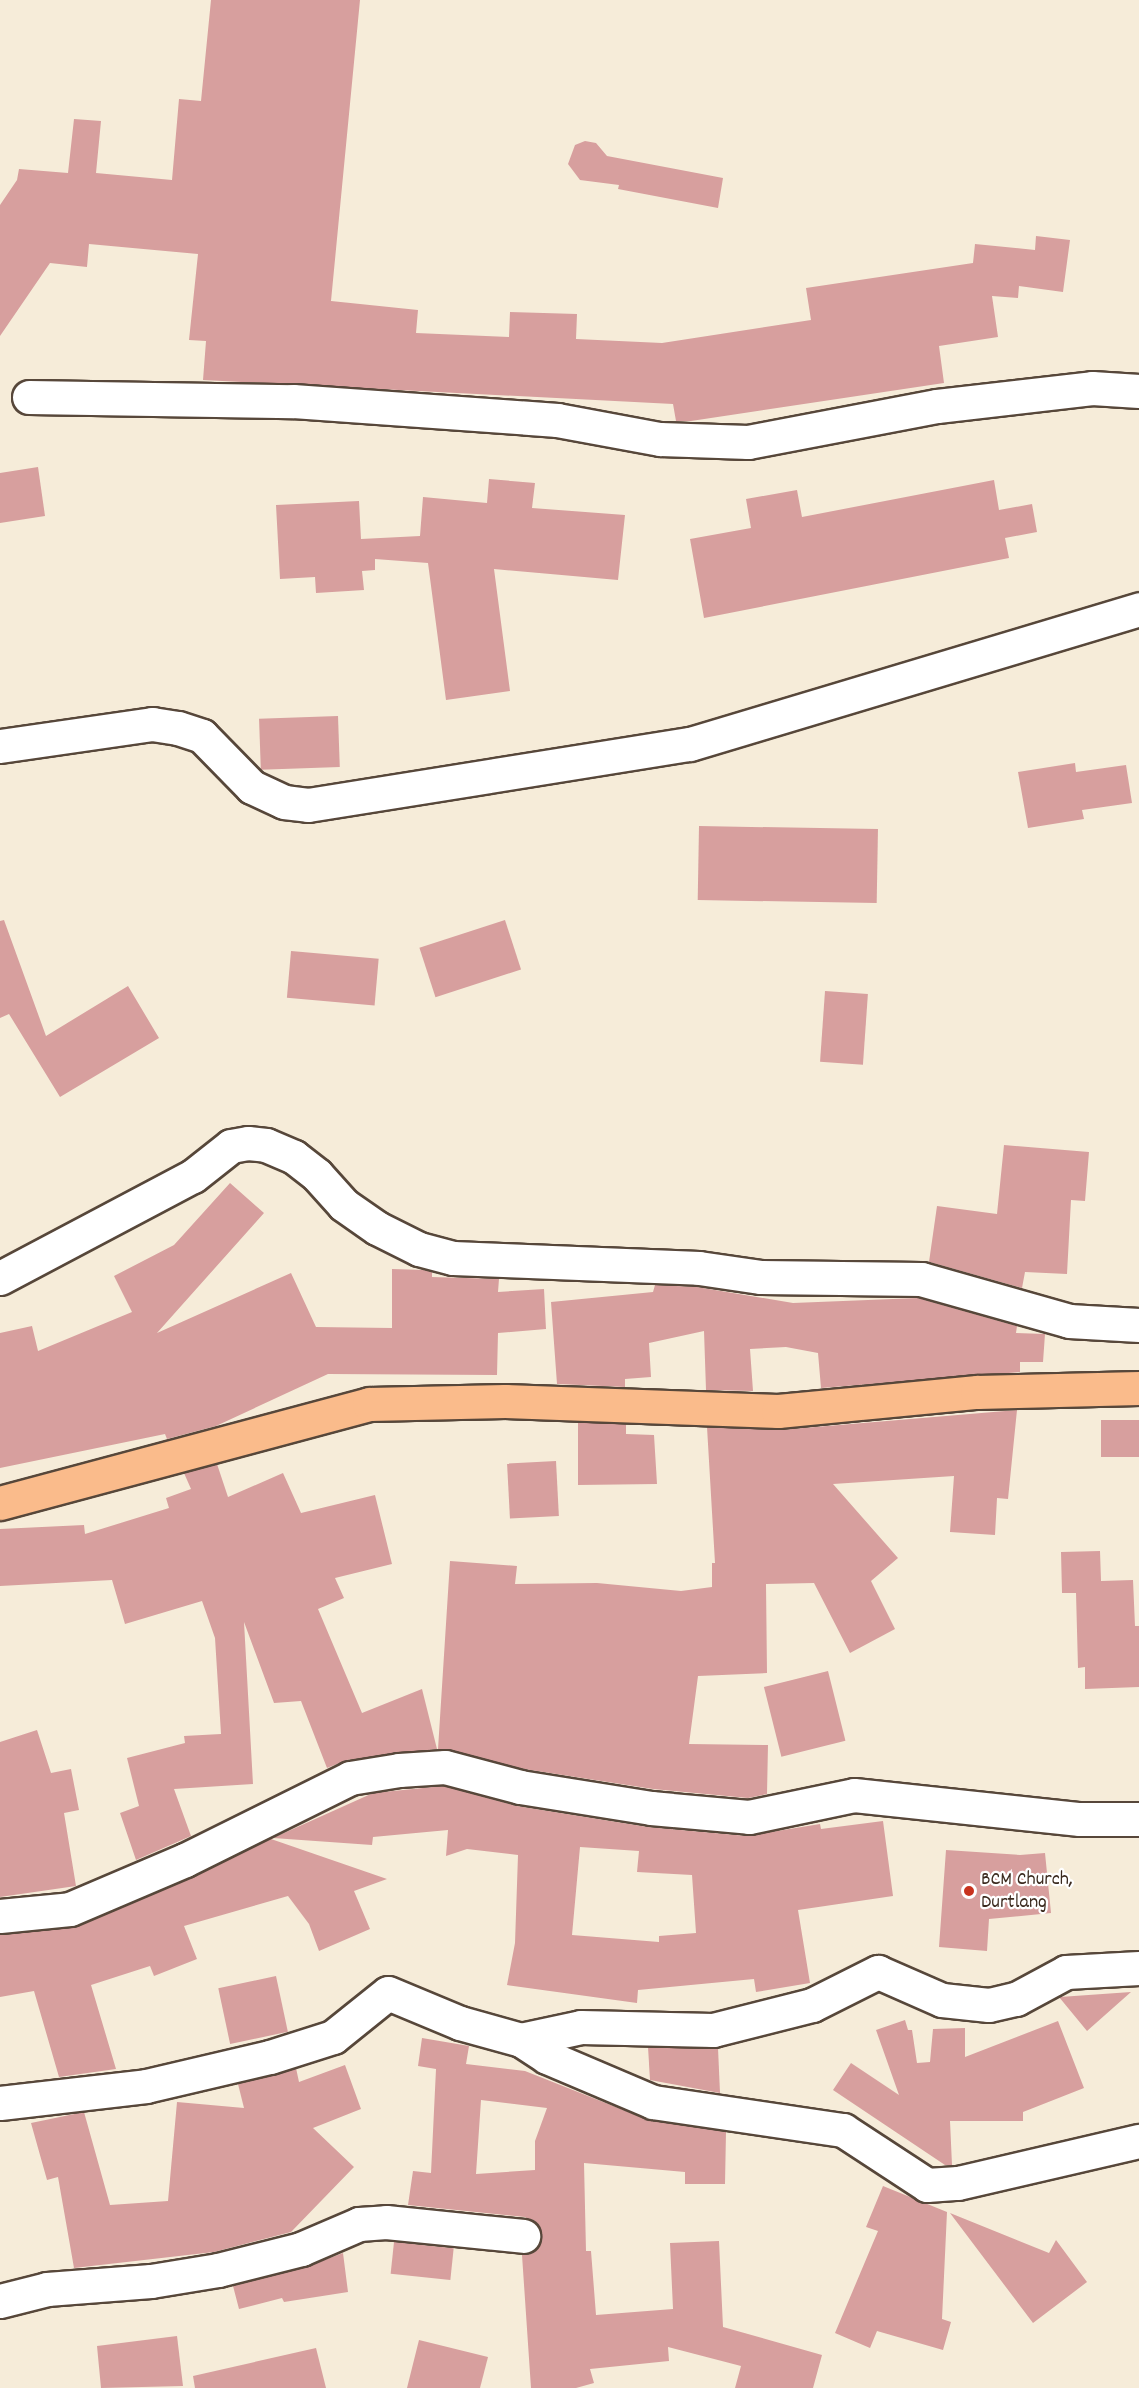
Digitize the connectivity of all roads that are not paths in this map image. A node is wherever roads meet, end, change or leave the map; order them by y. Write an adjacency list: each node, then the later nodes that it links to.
1 (1139, 391): 2 (street)
2 (29, 397)
3 (1139, 609): 4 (street)
4 (0, 746)
5 (0, 1278): 6 (street)
6 (1139, 1325)
7 (1139, 1388): 8 (highway)
8 (0, 1503)
9 (1139, 1819): 10 (street)
10 (0, 1916)
11 (1139, 1968): 12 (street)
12 (521, 2040): 13 (street); 14 (street)
13 (0, 2103)
14 (1139, 2141)
15 (523, 2236): 16 (street)
16 (0, 2301)

